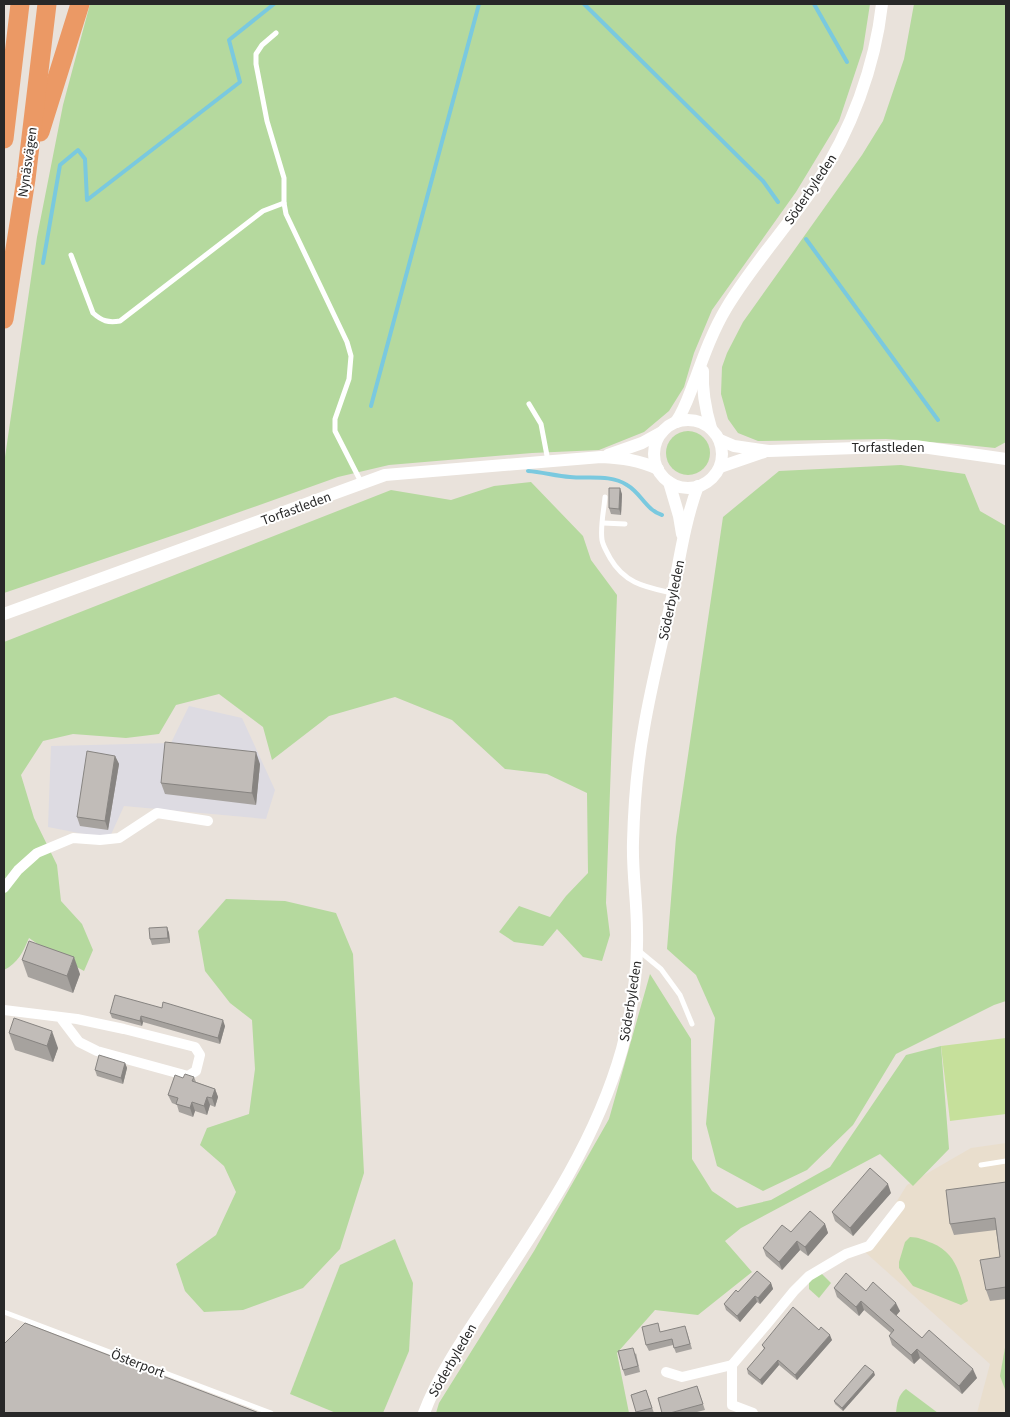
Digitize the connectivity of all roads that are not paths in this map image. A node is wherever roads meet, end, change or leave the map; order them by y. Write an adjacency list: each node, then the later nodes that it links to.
1 (20, 4): 6 (highway, Nynäsvägen)
2 (47, 4): 7 (highway, Nynäsvägen)
3 (80, 4): 7 (highway)
4 (882, 4): 11 (street, Söderbyleden)
5 (276, 33): 8 (lane)
6 (4, 139)
7 (26, 179): 10 (highway, Nynäsvägen)
8 (284, 203): 9 (lane); 24 (lane)
9 (71, 255)
10 (4, 319)
11 (703, 358): 13 (street, Söderbyleden); 14 (street, Söderbyleden)
12 (529, 404): 20 (lane)
13 (676, 422): 14 (street); 15 (street)
14 (711, 428): 16 (street)
15 (662, 432): 18 (street, Torfastleden); 22 (street)
16 (720, 440): 17 (street, Torfastleden); 21 (street)
17 (769, 451): 19 (street, Torfastleden); 21 (street, Torfastleden)
18 (601, 457): 20 (street, Torfastleden); 22 (street, Torfastleden)
19 (1006, 459)
20 (548, 461): 24 (street, Torfastleden)
21 (720, 467): 25 (street)
22 (658, 469): 23 (street)
23 (669, 482): 25 (street); 29 (street, Söderbyleden)
24 (361, 484): 31 (street, Torfastleden)
25 (698, 486): 29 (street, Söderbyleden)
26 (605, 497): 27 (lane)
27 (603, 524): 28 (lane); 30 (lane)
28 (625, 524)
29 (683, 541): 30 (street, Söderbyleden)
30 (673, 594): 34 (street, Söderbyleden)
31 (7, 614)
32 (208, 821): 33 (street)
33 (4, 888)
34 (637, 950): 37 (lane); 45 (street, Söderbyleden)
35 (4, 1010): 36 (street)
36 (60, 1017): 36 (street)
37 (692, 1024)
38 (1006, 1162): 39 (lane)
39 (981, 1165)
40 (900, 1206): 42 (street)
41 (4, 1312): 44 (lane, Österport)
42 (732, 1365): 43 (street); 46 (street)
43 (666, 1372)
44 (271, 1413)
45 (424, 1413)
46 (753, 1413)

